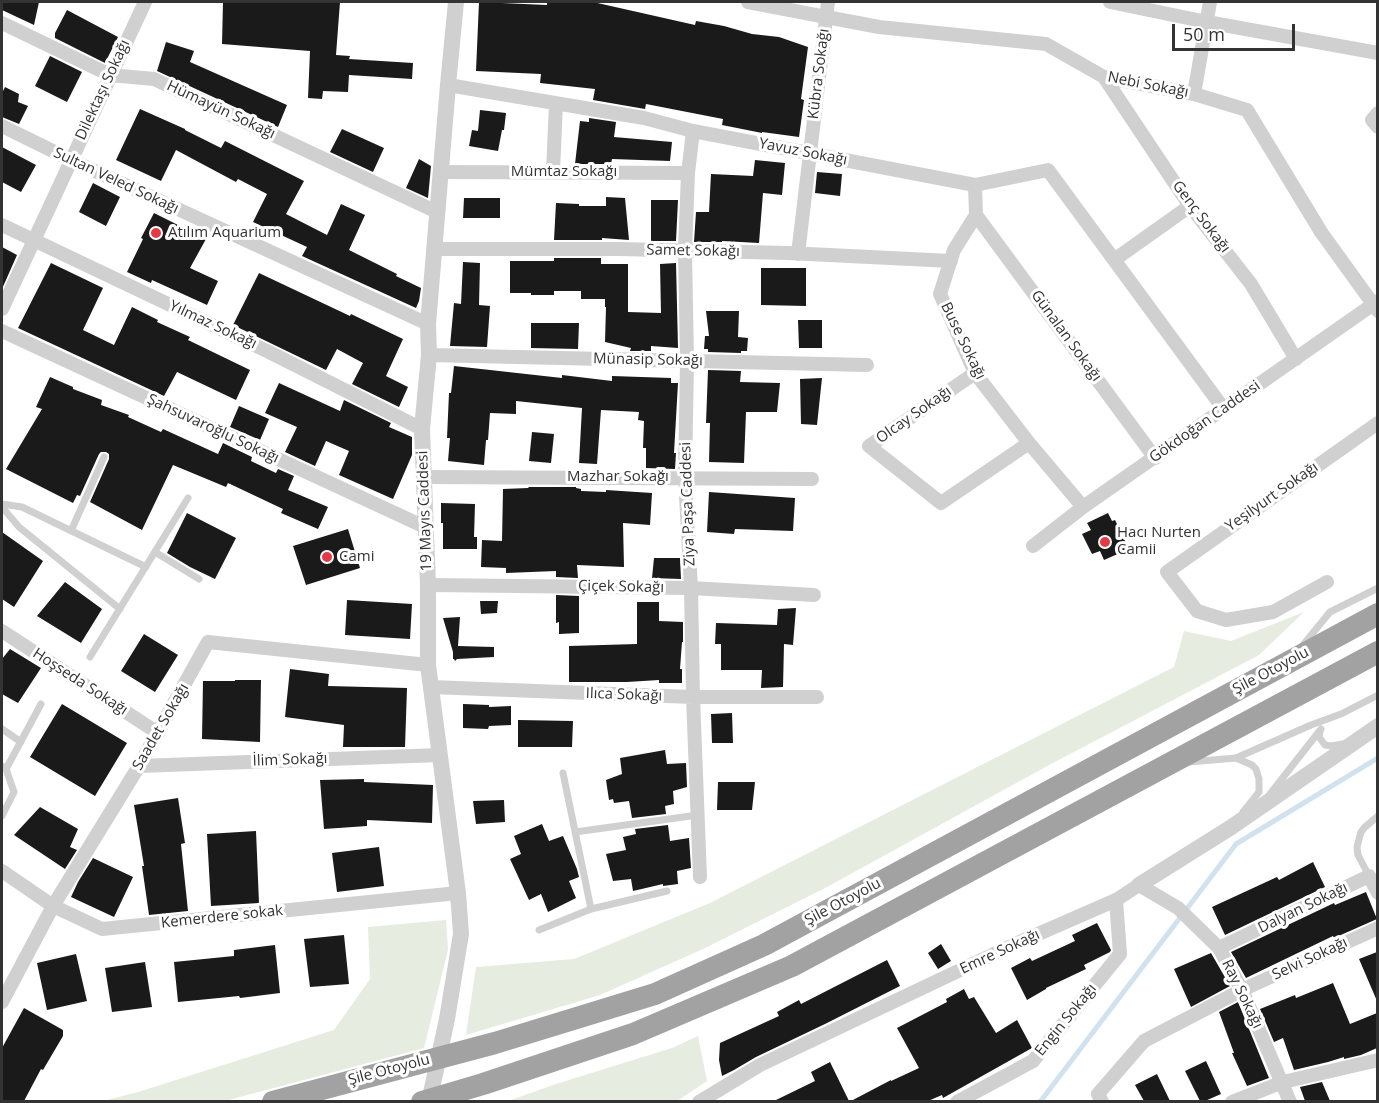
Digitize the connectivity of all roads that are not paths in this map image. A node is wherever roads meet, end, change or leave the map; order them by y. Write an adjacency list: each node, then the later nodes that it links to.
1 (145, 2): 11 (street, Dilektaşı Sokağı)
2 (456, 2): 13 (street, 19 Mayıs Caddesi)
3 (748, 2): 7 (street, Nebi Sokağı)
4 (828, 2): 7 (street, Kübra Sokağı)
5 (1118, 2): 8 (street)
6 (1210, 2): 8 (street)
7 (826, 18): 12 (street, Nebi Sokağı); 20 (street, Kübra Sokağı)
8 (1207, 22): 10 (street); 14 (street)
9 (2, 23): 11 (street, Hümayün Sokağı)
10 (1377, 53)
11 (110, 75): 21 (street, Dilektaşı Sokağı); 27 (street, Hümayün Sokağı)
12 (1104, 77): 14 (street, Nebi Sokağı); 26 (street, Genç Sokağı)
13 (448, 85): 15 (street, Yavuz Sokağı); 22 (street, 19 Mayıs Caddesi)
14 (1194, 94): 36 (street, Nebi Sokağı)
15 (556, 103): 19 (street, Yavuz Sokağı); 23 (street)
16 (1377, 113): 18 (street)
17 (2, 126): 21 (street, Sultan Veled Sokağı)
18 (1377, 127)
19 (693, 131): 20 (street, Yavuz Sokağı); 24 (street, Ziya Paşa Caddesi)
20 (810, 154): 25 (street, Yavuz Sokağı); 33 (street, Kübra Sokağı)
21 (70, 160): 30 (street, Dilektaşı Sokağı); 38 (street, Sultan Veled Sokağı)
22 (440, 172): 23 (street, Mümtaz Sokağı); 27 (street, 19 Mayıs Caddesi)
23 (553, 172): 24 (street, Mümtaz Sokağı)
24 (688, 173): 32 (street, Ziya Paşa Caddesi)
25 (975, 185): 28 (street); 34 (street, Yavuz Sokağı)
26 (1190, 206): 34 (street); 41 (street, Genç Sokağı)
27 (437, 212): 31 (street, 19 Mayıs Caddesi)
28 (976, 215): 35 (street, Buse Sokağı); 50 (street, Günalan Sokağı)
29 (2, 225): 30 (street, Yılmaz Sokağı)
30 (33, 240): 37 (street, Dilektaşı Sokağı); 47 (street, Yılmaz Sokağı)
31 (435, 249): 32 (street, Samet Sokağı); 38 (street, 19 Mayıs Caddesi)
32 (685, 251): 33 (street, Samet Sokağı); 42 (street, Ziya Paşa Caddesi)
33 (798, 254): 35 (street, Samet Sokağı)
34 (1114, 260): 45 (street, Yavuz Sokağı)
35 (951, 261): 44 (street, Buse Sokağı)
36 (1376, 305): 41 (street, Gökdoğan Caddesi)
37 (2, 309)
38 (428, 324): 40 (street, 19 Mayıs Caddesi)
39 (2, 331): 57 (street, Şahsuvaroğlu Sokağı)
40 (429, 355): 42 (street, Münasip Sokağı); 47 (street, 19 Mayıs Caddesi)
41 (1296, 359): 45 (street, Gökdoğan Caddesi)
42 (687, 361): 43 (street, Münasip Sokağı); 52 (street, Ziya Paşa Caddesi)
43 (867, 364)
44 (975, 373): 48 (street, Buse Sokağı); 48 (street, Olcay Sokağı)
45 (1223, 408): 50 (street, Gökdoğan Caddesi)
46 (1377, 423): 63 (street, Yeşilyurt Sokağı)
47 (422, 429): 51 (street, 19 Mayıs Caddesi)
48 (1029, 443): 56 (street, Buse Sokağı)
49 (104, 457): 58 (lane)
50 (1155, 458): 56 (street, Gökdoğan Caddesi)
51 (425, 477): 52 (street, Mazhar Sokağı); 57 (street, 19 Mayıs Caddesi)
52 (685, 477): 53 (street, Mazhar Sokağı); 65 (street, Ziya Paşa Caddesi)
53 (812, 479)
54 (188, 498): 60 (lane)
55 (2, 506): 58 (lane); 68 (lane)
56 (1083, 507): 59 (street, Gökdoğan Caddesi)
57 (425, 527): 64 (street, 19 Mayıs Caddesi)
58 (71, 531): 61 (lane)
59 (1033, 546)
60 (155, 552): 61 (lane); 62 (lane)
61 (146, 567): 68 (lane)
62 (199, 579)
63 (1327, 582)
64 (428, 585): 65 (street, Çiçek Sokağı); 74 (street, 19 Mayıs Caddesi)
65 (691, 588): 67 (street, Çiçek Sokağı); 77 (street, Ziya Paşa Caddesi)
66 (1377, 588): 73 (lane)
67 (814, 596)
68 (120, 609): 72 (lane)
69 (1377, 614): 73 (highway, Şile Otoyolu)
70 (2, 631): 84 (street, Hoşseda Sokağı)
71 (1377, 652): 88 (highway)
72 (90, 657)
73 (1290, 661): 116 (highway, Şile Otoyolu)
74 (428, 665): 75 (street, 19 Mayıs Caddesi); 84 (street, Saadet Sokağı)
75 (431, 687): 77 (street, Ilıca Sokağı); 86 (street, 19 Mayıs Caddesi)
76 (1377, 696): 80 (lane)
77 (693, 697): 78 (street, Ilıca Sokağı); 93 (street, Ziya Paşa Caddesi)
78 (817, 697)
79 (41, 704): 85 (lane)
80 (1341, 714): 82 (lane); 87 (lane)
81 (2, 729): 85 (lane)
82 (1321, 729): 83 (lane); 92 (lane)
83 (1371, 730): 92 (street, Emre Sokağı)
84 (158, 733): 89 (street, Saadet Sokağı)
85 (21, 742): 90 (lane)
86 (440, 755): 89 (street, İlim Sokağı); 103 (street, 19 Mayıs Caddesi)
87 (1236, 758): 88 (lane); 96 (lane)
88 (1168, 764): 117 (highway)
89 (139, 766): 106 (street, Saadet Sokağı)
90 (4, 767): 94 (lane)
91 (563, 773): 97 (lane)
92 (1259, 807): 96 (street, Emre Sokağı)
93 (698, 815): 97 (lane); 100 (street, Ziya Paşa Caddesi)
94 (2, 816)
95 (1377, 816): 99 (lane)
96 (1230, 828): 101 (street, Emre Sokağı)
97 (575, 832): 107 (lane)
98 (2, 871): 106 (street, Kemerdere sokak)
99 (1369, 876): 104 (street); 110 (street, Dalyan Sokağı)
100 (700, 877)
101 (1139, 885): 105 (street, Emre Sokağı); 110 (street, Ray Sokağı)
102 (667, 891): 107 (lane)
103 (458, 893): 106 (street, Kemerdere sokak); 118 (street, 19 Mayıs Caddesi)
104 (1377, 893)
105 (1116, 900): 115 (street, Emre Sokağı); 119 (street, Engin Sokağı)
106 (53, 906): 112 (street, Saadet Sokağı)
107 (591, 909): 109 (lane)
108 (1377, 928): 111 (street, Selvi Sokağı)
109 (539, 930)
110 (1220, 948): 111 (street, Ray Sokağı)
111 (1242, 990): 114 (street, Ray Sokağı); 120 (street, Selvi Sokağı)
112 (2, 1002)
113 (1377, 1060): 114 (street)
114 (1283, 1082): 121 (street); 122 (street, Ray Sokağı)
115 (707, 1099)
116 (273, 1101)
117 (422, 1101)
118 (429, 1101)
119 (957, 1101)
120 (1102, 1101)
121 (1232, 1101)
122 (1290, 1101)

